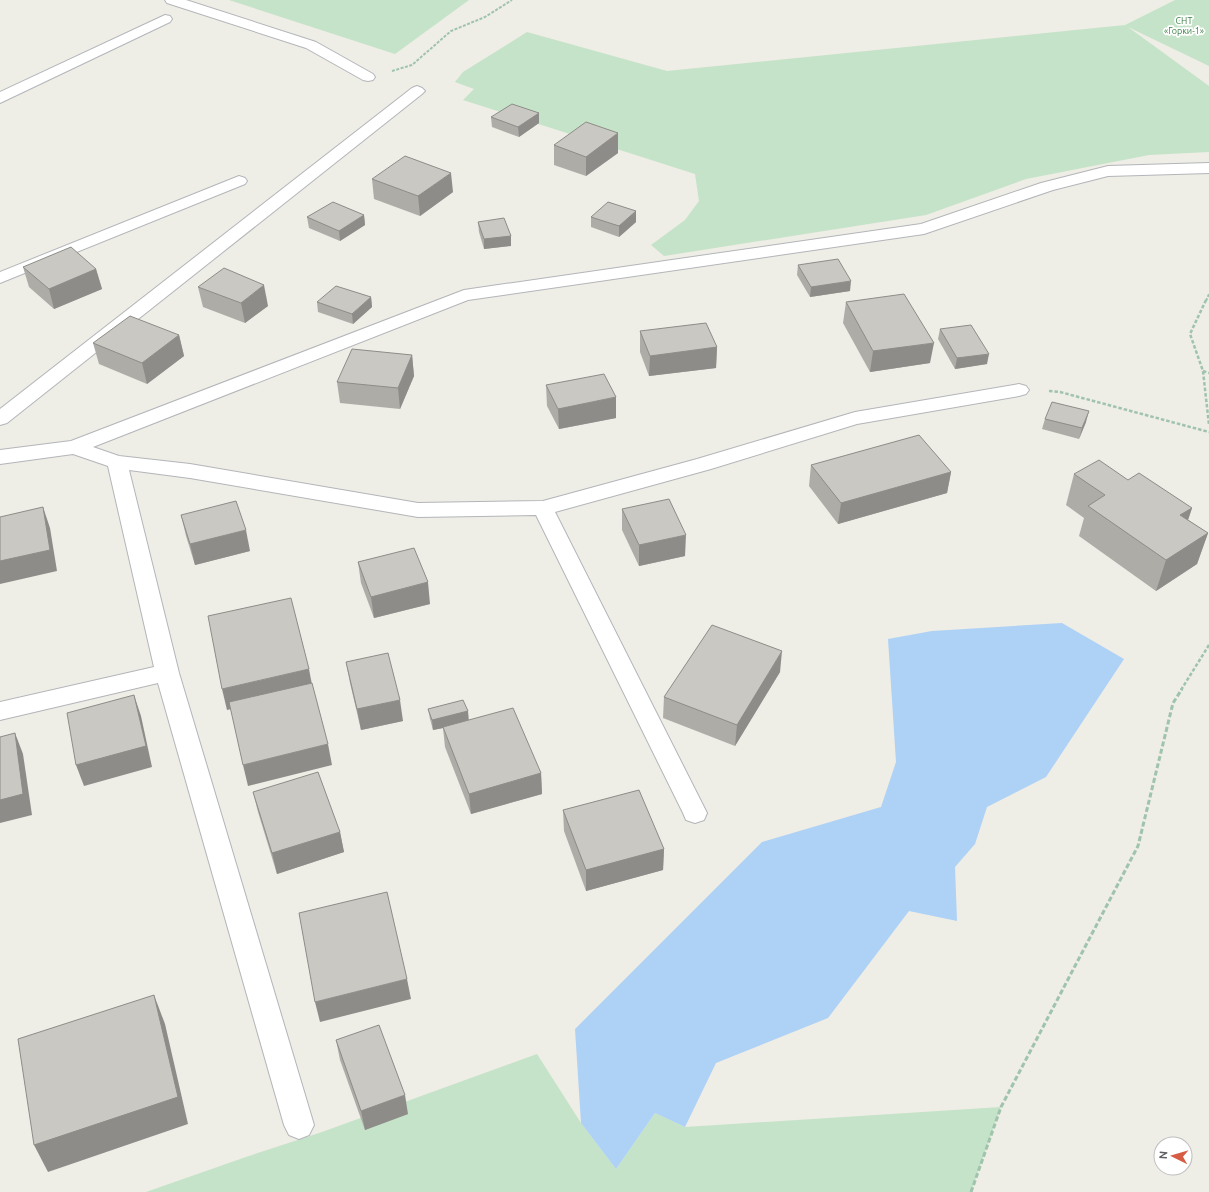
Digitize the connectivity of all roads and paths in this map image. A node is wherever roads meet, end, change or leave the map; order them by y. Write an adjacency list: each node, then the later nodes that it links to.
1 (172, 0): 4 (street)
2 (512, 0): 4 (path)
3 (165, 19): 6 (street)
4 (368, 77)
5 (417, 91): 14 (street)
6 (0, 98)
7 (1209, 168): 17 (street)
8 (239, 181): 9 (street)
9 (0, 278)
10 (1209, 294): 11 (path)
11 (1203, 371): 12 (path); 15 (path)
12 (1209, 373)
13 (1019, 390): 16 (path); 20 (street)
14 (0, 418)
15 (1209, 425)
16 (1209, 432)
17 (74, 447): 18 (street); 19 (street)
18 (0, 457)
19 (118, 462): 20 (street); 22 (street)
20 (543, 508): 24 (street)
21 (1209, 645): 26 (path)
22 (167, 673): 23 (street); 25 (street)
23 (0, 712)
24 (695, 813)
25 (299, 1125)
26 (971, 1192)

